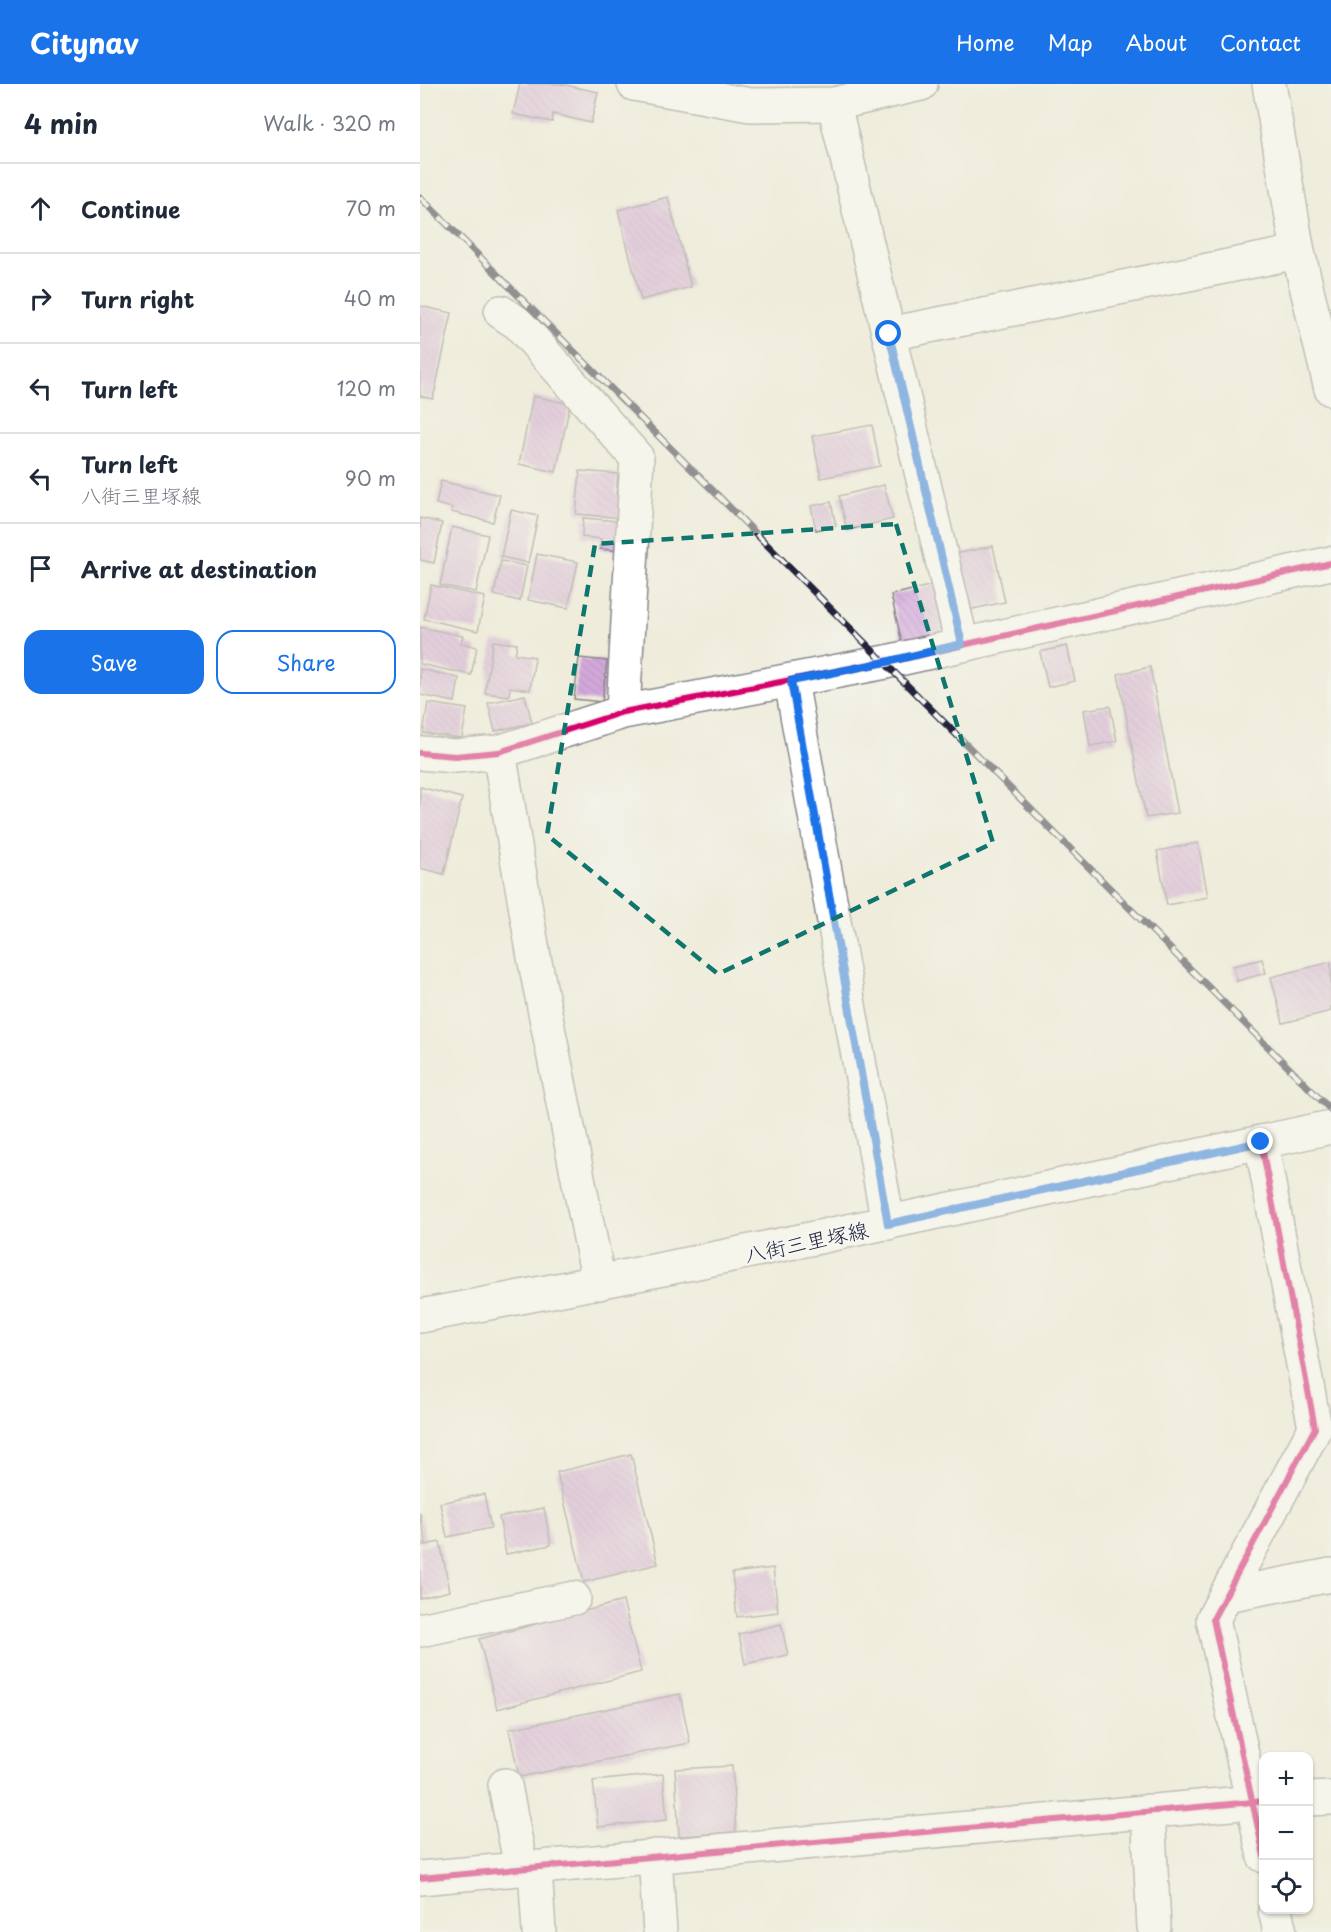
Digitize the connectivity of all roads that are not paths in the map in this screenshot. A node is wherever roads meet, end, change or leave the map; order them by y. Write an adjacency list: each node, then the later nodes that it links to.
1 (634, 84): 4 (street)
2 (921, 84): 4 (street)
3 (1269, 84): 5 (street)
4 (834, 104): 7 (street)
5 (1298, 252): 7 (street); 8 (street)
6 (501, 312): 12 (street)
7 (889, 334): 10 (street)
8 (1331, 388)
9 (1331, 563): 10 (street)
10 (962, 644): 11 (street)
11 (791, 681): 12 (street); 17 (street)
12 (623, 712): 13 (street)
13 (499, 752): 14 (street); 18 (street)
14 (420, 753)
15 (1331, 1127): 16 (street, 八街三里塚線)
16 (1261, 1142): 17 (street, 八街三里塚線); 20 (street)
17 (888, 1224): 18 (street, 八街三里塚線)
18 (599, 1283): 19 (street, 八街三里塚線)
19 (420, 1316)
20 (1323, 1423): 22 (street)
21 (1331, 1575): 22 (street)
22 (1226, 1595): 28 (street)
23 (574, 1598): 24 (street)
24 (420, 1630)
25 (505, 1785): 31 (street)
26 (1331, 1798): 27 (street)
27 (1313, 1799)
28 (1258, 1801): 29 (street)
29 (1148, 1811): 30 (street); 34 (street)
30 (656, 1856): 31 (street); 36 (street)
31 (528, 1868): 32 (street); 35 (street)
32 (420, 1878)
33 (1276, 1914): 37 (street)
34 (1154, 1927)
35 (540, 1932)
36 (660, 1932)
37 (1280, 1932)

